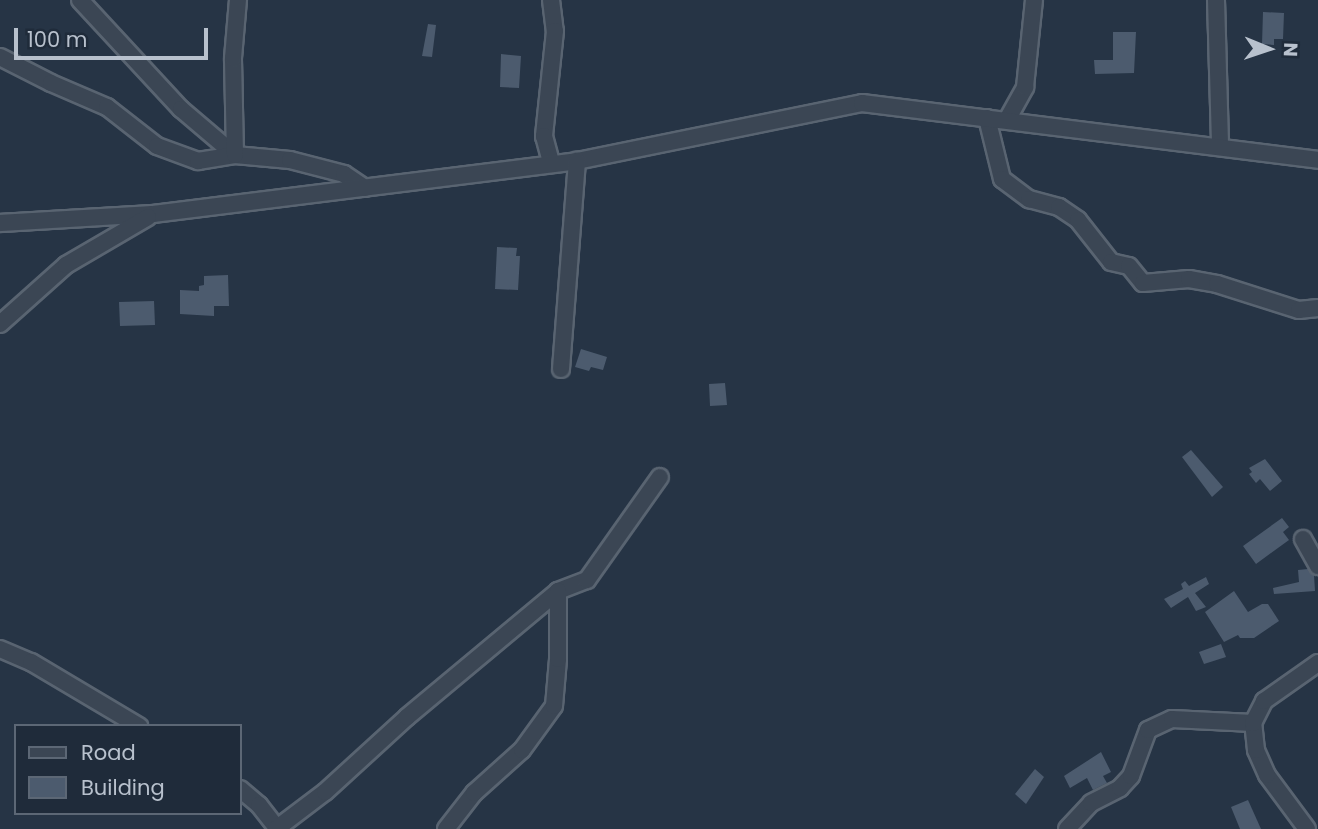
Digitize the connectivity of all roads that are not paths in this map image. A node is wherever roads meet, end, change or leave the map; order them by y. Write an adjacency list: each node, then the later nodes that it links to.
1 (80, 0): 10 (street)
2 (238, 0): 10 (street)
3 (551, 0): 13 (street)
4 (1034, 0): 8 (street)
5 (1216, 0): 9 (street)
6 (0, 57): 10 (street)
7 (987, 118): 8 (street); 12 (street); 17 (street)
8 (1007, 120): 9 (street)
9 (1220, 146): 11 (street)
10 (235, 155): 14 (street)
11 (1318, 160)
12 (578, 161): 13 (street); 19 (street)
13 (551, 163): 14 (street)
14 (365, 188): 15 (street)
15 (153, 214): 16 (street); 18 (street)
16 (0, 223)
17 (1318, 308)
18 (0, 324)
19 (561, 369)
20 (660, 477): 23 (street)
21 (1303, 539): 22 (street)
22 (1318, 566)
23 (558, 591): 29 (street); 30 (street)
24 (0, 649): 27 (street)
25 (1318, 663): 26 (street)
26 (1253, 723): 31 (street); 32 (street)
27 (136, 724)
28 (242, 791): 29 (street)
29 (277, 828)
30 (446, 829)
31 (1067, 829)
32 (1307, 829)

